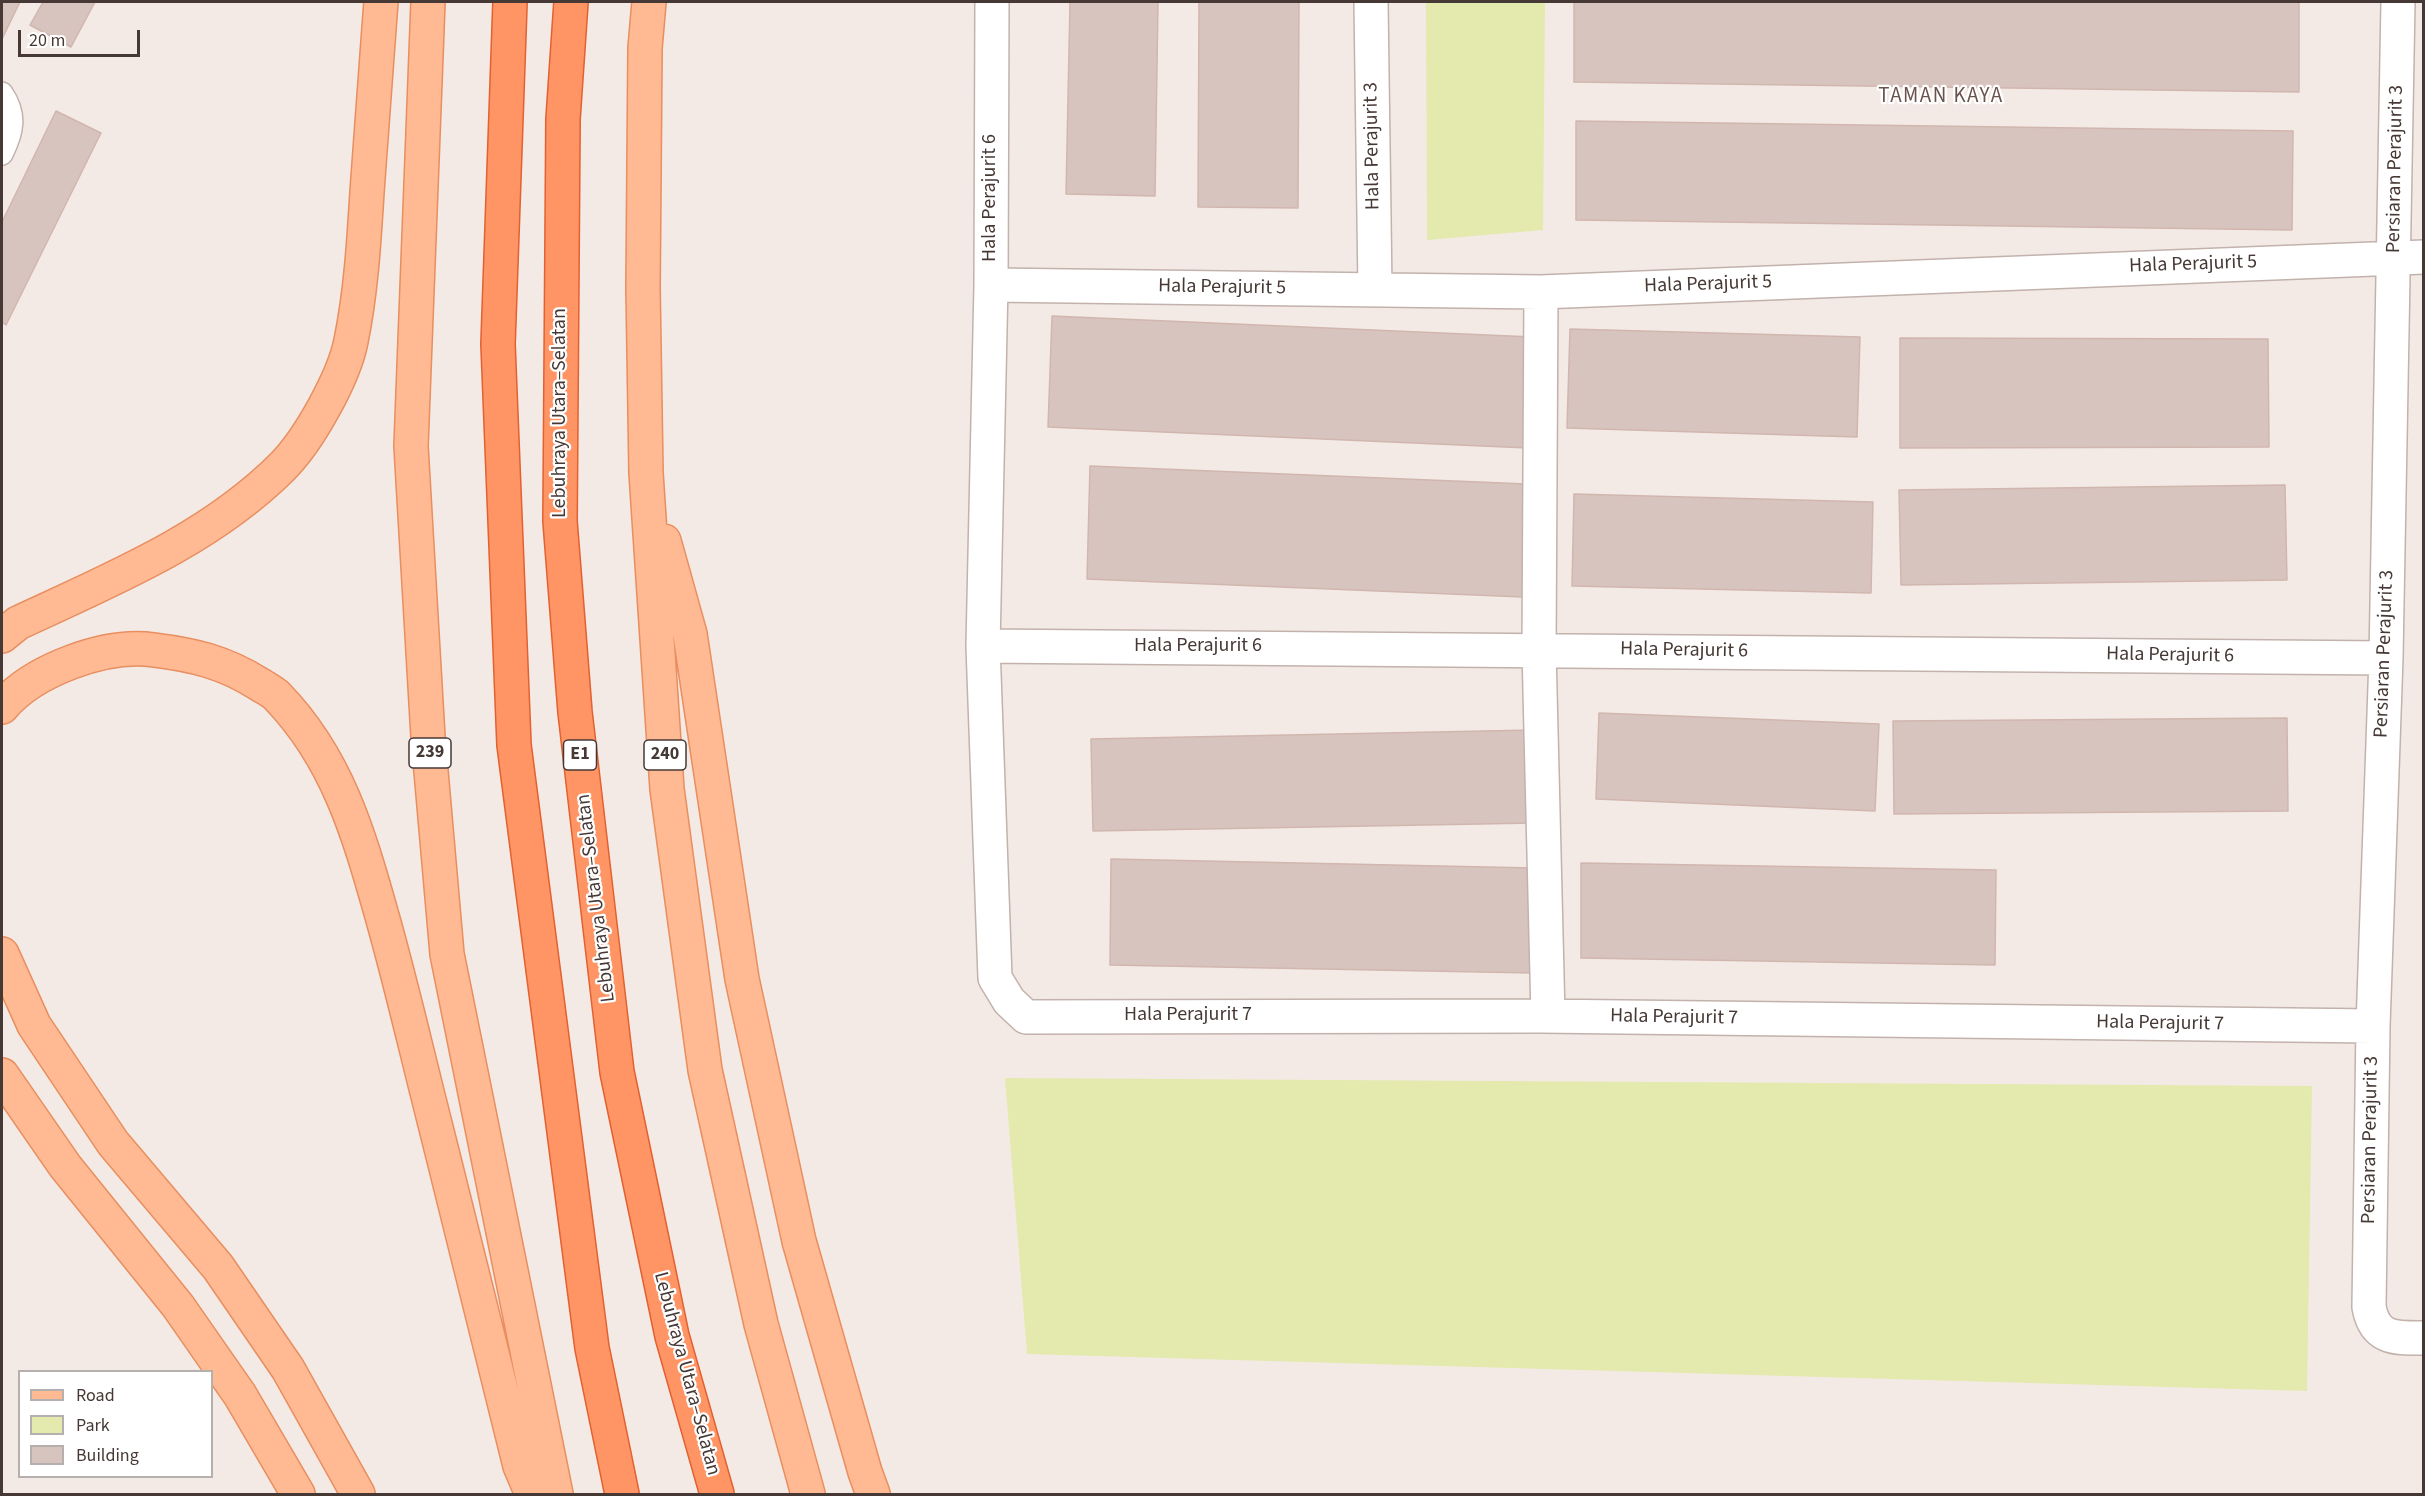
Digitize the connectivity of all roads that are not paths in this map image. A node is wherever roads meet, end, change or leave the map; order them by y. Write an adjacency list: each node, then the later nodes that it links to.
1 (381, 2): 16 (main road)
2 (428, 2): 30 (main road, 239)
3 (510, 2): 31 (highway)
4 (571, 2): 32 (highway, Lebuhraya Utara–Selatan / E1)
5 (649, 2): 15 (main road, 240)
6 (992, 2): 12 (street, Hala Perajurit 6)
7 (1371, 2): 13 (street, Hala Perajurit 3)
8 (2398, 2): 11 (street, Persiaran Perajurit 3)
9 (2, 93): 10 (lane)
10 (2, 154)
11 (2409, 257): 14 (street, Hala Perajurit 5); 19 (street, Persiaran Perajurit 3)
12 (991, 285): 13 (street, Hala Perajurit 5); 17 (street, Hala Perajurit 6)
13 (1375, 290): 14 (street, Hala Perajurit 5)
14 (1541, 292): 18 (street)
15 (646, 472): 33 (main road, 240); 34 (main road)
16 (2, 636)
17 (983, 646): 18 (street, Hala Perajurit 6); 22 (street, Hala Perajurit 6)
18 (1539, 650): 19 (street, Hala Perajurit 6); 23 (street)
19 (2386, 658): 24 (street, Persiaran Perajurit 3)
20 (2, 707): 29 (main road)
21 (2, 954): 28 (main road)
22 (995, 978): 23 (street, Hala Perajurit 7)
23 (1548, 1016): 24 (street, Hala Perajurit 7)
24 (2373, 1026): 26 (street, Persiaran Perajurit 3)
25 (2, 1075): 27 (main road)
26 (2424, 1338)
27 (298, 1494)
28 (358, 1494)
29 (532, 1494)
30 (556, 1494)
31 (622, 1494)
32 (717, 1494)
33 (807, 1494)
34 (873, 1494)

